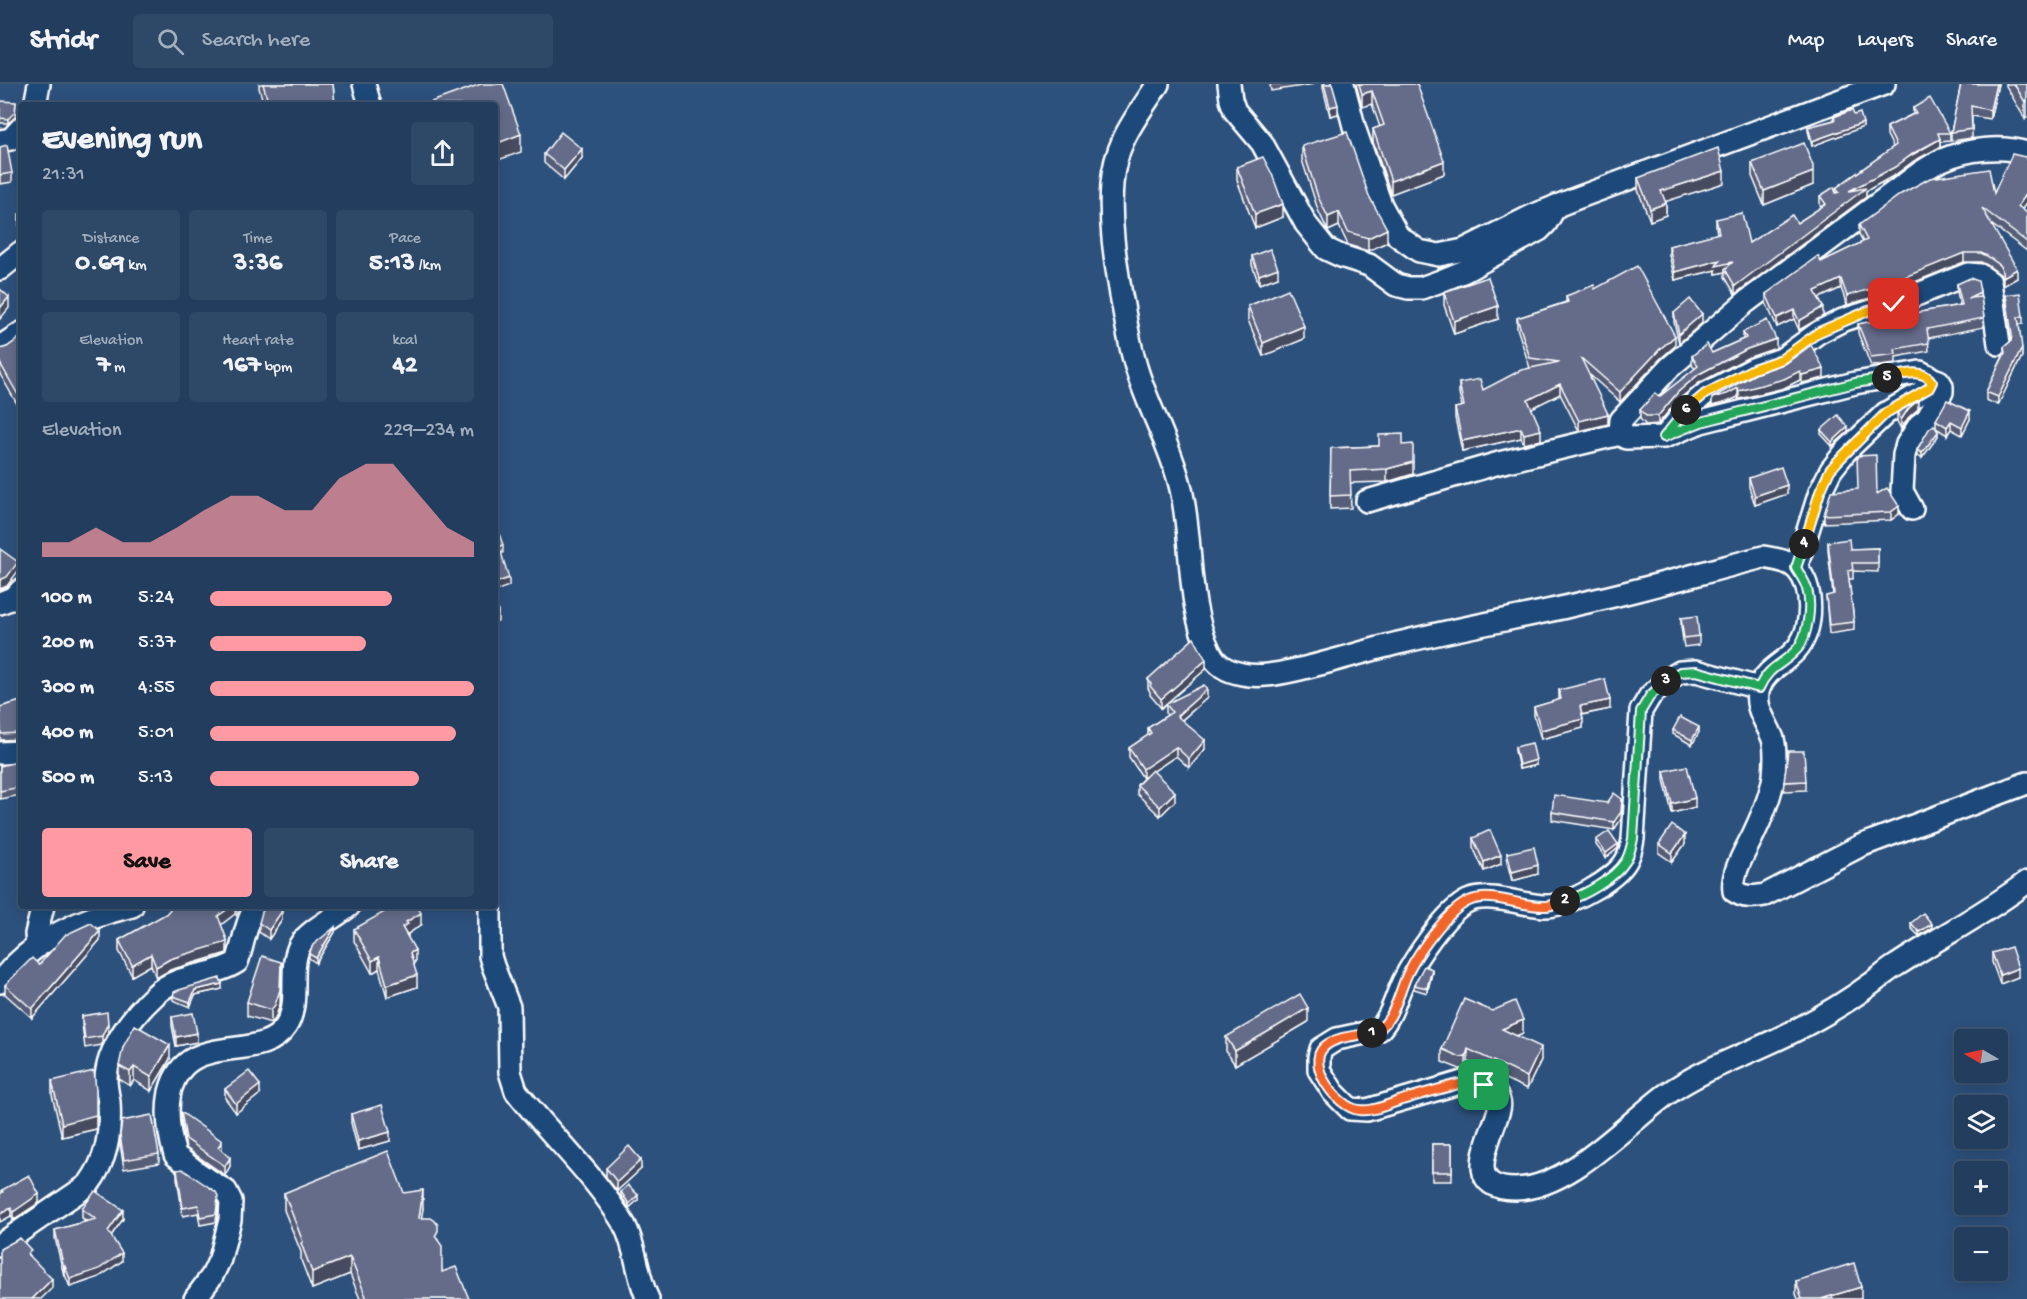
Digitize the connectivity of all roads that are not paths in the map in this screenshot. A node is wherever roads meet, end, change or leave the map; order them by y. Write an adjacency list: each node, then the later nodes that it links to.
1 (39, 84): 7 (street)
2 (364, 84): 8 (street)
3 (1158, 84): 23 (street)
4 (1229, 84): 12 (street)
5 (1343, 84): 12 (street)
6 (1884, 84): 12 (street)
7 (36, 102)
8 (369, 102)
9 (18, 131): 10 (street)
10 (0, 141)
11 (2027, 153): 19 (street)
12 (1556, 206)
13 (18, 254): 14 (street)
14 (0, 269)
15 (18, 335): 17 (street)
16 (1999, 344): 20 (street)
17 (0, 347)
18 (1930, 377): 20 (street); 22 (street); 23 (street)
19 (1620, 434): 20 (street); 21 (street)
20 (1664, 437)
21 (1367, 501)
22 (1912, 509)
23 (1796, 568): 26 (street)
24 (18, 594): 25 (street)
25 (0, 603)
26 (1759, 688): 29 (street); 30 (street)
27 (18, 752): 28 (street)
28 (0, 753)
29 (2027, 783)
30 (2027, 882)
31 (42, 909): 36 (street)
32 (117, 909): 36 (street)
33 (255, 909): 38 (street)
34 (346, 909): 39 (street)
35 (490, 909): 40 (street)
36 (37, 946): 37 (street)
37 (0, 982)
38 (0, 1245)
39 (195, 1299)
40 (648, 1299)

